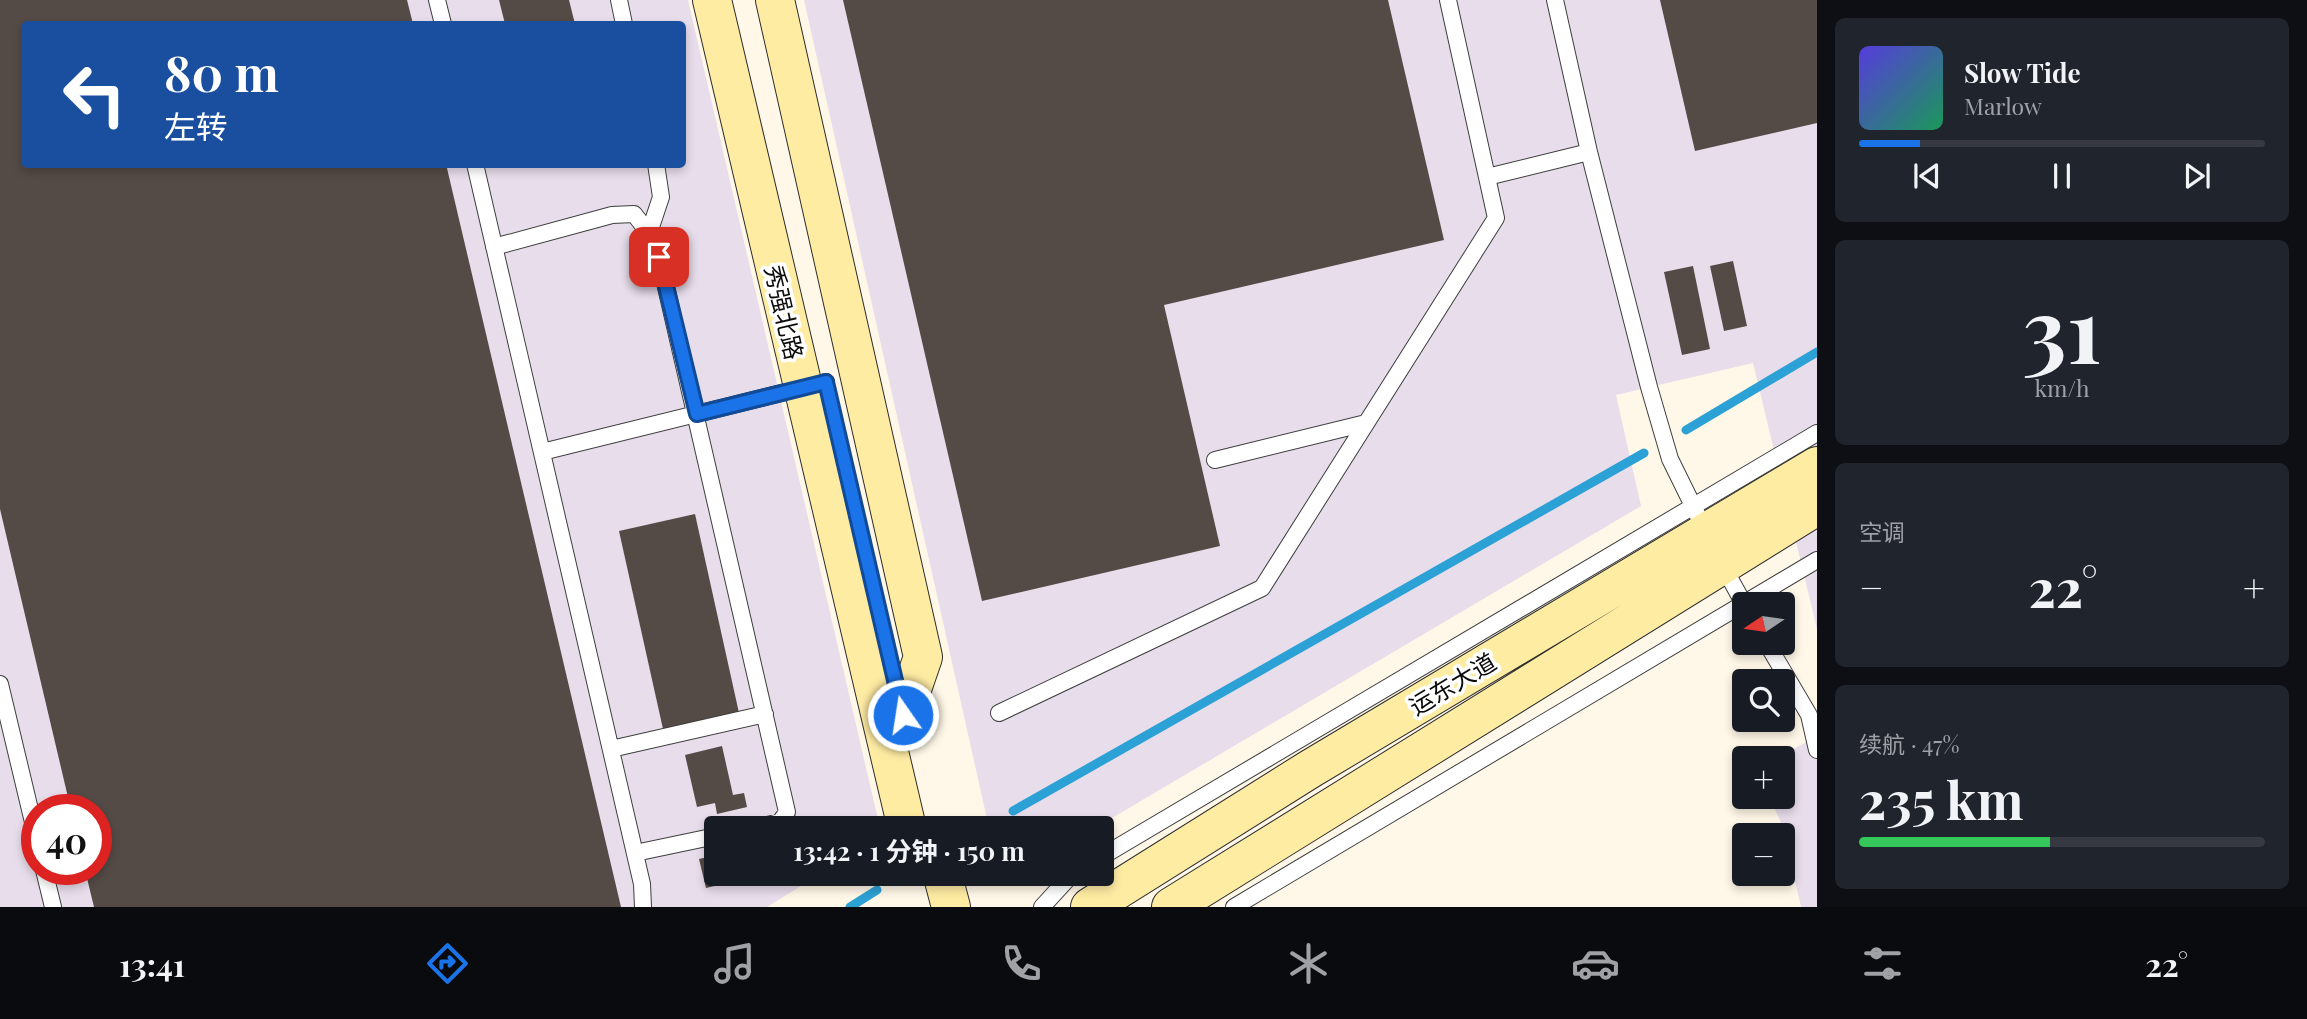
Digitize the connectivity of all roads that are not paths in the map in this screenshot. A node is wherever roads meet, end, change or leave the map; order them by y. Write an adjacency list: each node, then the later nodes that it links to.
1 (437, 0): 8 (lane)
2 (619, 0): 9 (lane)
3 (712, 0): 16 (street, 秀强北路)
4 (737, 0): 16 (street, 秀强北路)
5 (775, 0): 33 (street)
6 (1448, 0): 13 (lane)
7 (1555, 0): 10 (lane)
8 (442, 21)
9 (623, 21)
10 (1589, 152): 13 (lane); 24 (lane)
11 (476, 168): 15 (lane)
12 (657, 168): 14 (lane)
13 (1487, 177): 18 (lane)
14 (649, 233): 15 (lane); 17 (lane)
15 (494, 247): 20 (lane)
16 (814, 385): 17 (lane); 33 (street, 秀强北路); 38 (street, 秀强北路)
17 (697, 414): 20 (lane); 32 (lane)
18 (1366, 423): 21 (lane); 31 (lane)
19 (1817, 433): 24 (lane)
20 (542, 452): 34 (lane)
21 (1215, 460)
22 (1817, 466): 24 (street, 运东大道)
23 (1817, 506): 24 (street, 运东大道)
24 (1710, 540): 26 (lane); 41 (lane); 52 (street, 运东大道); 53 (street, 运东大道)
25 (1817, 560): 27 (lane)
26 (1738, 592)
27 (1764, 592)
28 (1732, 611): 54 (lane)
29 (1774, 655): 35 (lane)
30 (0, 684): 36 (lane)
31 (999, 713)
32 (765, 714): 34 (lane); 37 (lane)
33 (903, 715): 39 (street, 秀强北路)
34 (611, 749): 42 (lane)
35 (1817, 750)
36 (26, 794)
37 (784, 816)
38 (904, 816)
39 (928, 816)
40 (704, 839): 42 (lane)
41 (1114, 850)
42 (635, 853): 48 (lane)
43 (48, 885): 47 (lane)
44 (921, 886): 49 (street)
45 (945, 886): 50 (street)
46 (1061, 886): 51 (lane)
47 (53, 907)
48 (643, 907)
49 (926, 907)
50 (951, 907)
51 (1042, 907)
52 (1090, 907)
53 (1171, 907)
54 (1234, 907)

